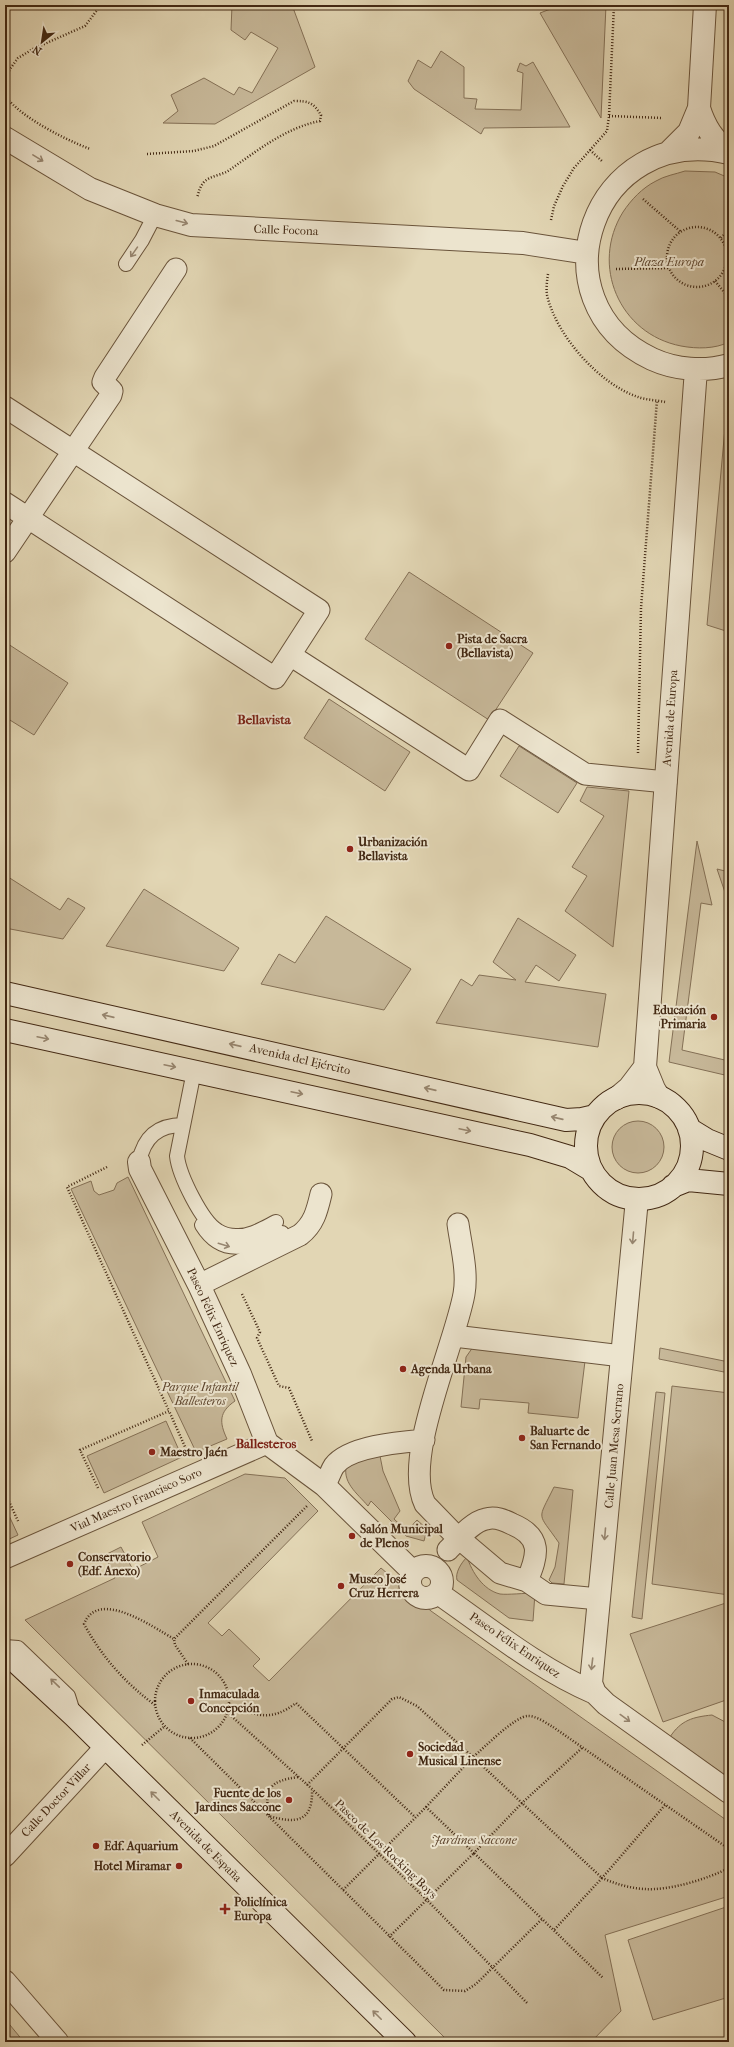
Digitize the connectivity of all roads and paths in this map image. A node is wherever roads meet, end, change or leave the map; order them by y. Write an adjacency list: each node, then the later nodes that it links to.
1 (101, 5): 4 (path)
2 (614, 5): 7 (path)
3 (705, 5): 6 (street)
4 (5, 79)
5 (5, 96): 10 (path)
6 (699, 108): 11 (street); 12 (street)
7 (610, 116): 8 (path); 15 (path)
8 (666, 118)
9 (5, 138): 14 (street, Calle Focona, one-way to 14)
10 (90, 149)
11 (670, 152): 12 (street); 19 (street)
12 (729, 152)
13 (147, 154): 16 (path)
14 (154, 215): 16 (street, Calle Focona, one-way to 16); 20 (lane, one-way to 20)
15 (551, 221)
16 (191, 225): 19 (street, Calle Focona)
17 (729, 229): 18 (path)
18 (721, 238): 21 (path); 25 (path)
19 (587, 253): 28 (street)
20 (126, 264)
21 (670, 268): 24 (path); 25 (path)
22 (176, 269): 32 (street)
23 (548, 269): 29 (path)
24 (612, 269)
25 (715, 281): 26 (path)
26 (729, 298)
27 (729, 365): 28 (street)
28 (696, 370): 38 (street, Avenida de Europa)
29 (657, 400): 30 (path); 37 (path)
30 (665, 402)
31 (5, 407): 32 (street)
32 (74, 452): 34 (street); 36 (street)
33 (5, 503): 34 (street)
34 (28, 518): 35 (street); 36 (street)
35 (5, 552)
36 (290, 655): 37 (street)
37 (637, 779): 38 (street)
38 (666, 782): 41 (street, Avenida de Europa)
39 (5, 993): 45 (street, Avenida del Ejército, one-way to 39)
40 (5, 1030): 42 (street, one-way to 42)
41 (645, 1067): 43 (street, Avenida de Europa); 44 (street)
42 (194, 1071): 46 (lane); 51 (street, one-way to 51)
43 (659, 1097): 44 (street); 47 (street)
44 (617, 1098): 45 (street)
45 (595, 1116): 51 (street)
46 (183, 1125): 49 (lane, Paseo Félix Enriquez); 57 (lane)
47 (689, 1129): 48 (street); 53 (street)
48 (729, 1149)
49 (139, 1162): 59 (street, Paseo Félix Enriquez)
50 (107, 1167): 62 (path)
51 (590, 1169): 55 (street)
52 (729, 1184): 53 (street)
53 (673, 1186): 55 (street)
54 (321, 1194): 58 (street)
55 (637, 1199): 61 (street, Calle Juan Mesa Serrano, one-way to 61)
56 (458, 1224): 60 (street)
57 (279, 1227)
58 (231, 1269): 59 (street); 66 (path)
59 (199, 1285): 64 (street, Paseo Félix Enriquez)
60 (454, 1336): 61 (street); 63 (street)
61 (622, 1356): 73 (street, Calle Juan Mesa Serrano, one-way to 73)
62 (169, 1411): 65 (path); 67 (path)
63 (424, 1440): 66 (street); 69 (street)
64 (267, 1443): 65 (street, Vial Maestro Francisco Soro); 66 (street, Paseo Félix Enriquez)
65 (197, 1474): 70 (street, Vial Maestro Francisco Soro)
66 (327, 1482): 74 (path); 78 (street, Paseo Félix Enriquez)
67 (99, 1490)
68 (5, 1493): 70 (path)
69 (454, 1544): 72 (street); 72 (street)
70 (30, 1547): 71 (street, Vial Maestro Francisco Soro)
71 (5, 1558)
72 (527, 1582): 73 (street)
73 (599, 1599): 78 (street, Calle Juan Mesa Serrano, one-way to 78)
74 (174, 1639): 77 (path); 80 (path)
75 (5, 1646): 82 (lane, one-way to 75)
76 (5, 1652): 82 (street, Avenida de España)
77 (188, 1664): 79 (path); 80 (path)
78 (595, 1693): 93 (street, Paseo Félix Enriquez, one-way to 93)
79 (229, 1704): 81 (path); 87 (path)
80 (155, 1705): 83 (path)
81 (227, 1712): 84 (path); 90 (path, Paseo de Los Rocking Boys)
82 (74, 1716): 88 (street, Avenida de España)
83 (165, 1726): 84 (path); 85 (path)
84 (190, 1738): 97 (path)
85 (148, 1741)
86 (583, 1747): 89 (path); 94 (path); 95 (path)
87 (344, 1749): 89 (path); 91 (path); 98 (path)
88 (111, 1752): 102 (street, Calle Doctor Villar); 115 (street, Avenida de España, one-way to 88)
89 (473, 1757): 94 (path); 96 (path)
90 (299, 1777): 91 (path, Paseo de Los Rocking Boys); 97 (path)
91 (307, 1785): 92 (path, Paseo de Los Rocking Boys)
92 (312, 1789): 97 (path); 101 (path, Paseo de Los Rocking Boys)
93 (729, 1792)
94 (522, 1803): 100 (path); 104 (path)
95 (665, 1805): 99 (path); 104 (path)
96 (426, 1807): 98 (path); 100 (path)
97 (269, 1816): 105 (path)
98 (415, 1817): 101 (path)
99 (729, 1849)
100 (474, 1853): 106 (path); 107 (path)
101 (379, 1854): 105 (path); 106 (path, Paseo de Los Rocking Boys)
102 (5, 1856)
103 (729, 1868): 104 (path)
104 (602, 1878): 108 (path)
105 (343, 1890): 109 (path)
106 (427, 1900): 109 (path); 110 (path, Paseo de Los Rocking Boys)
107 (543, 1918): 108 (path); 110 (path)
108 (554, 1930): 111 (path)
109 (389, 1937): 110 (path)
110 (493, 1968): 113 (path, Paseo de Los Rocking Boys)
111 (603, 1978)
112 (5, 1982): 114 (street)
113 (528, 2004)
114 (58, 2042)
115 (405, 2042)

